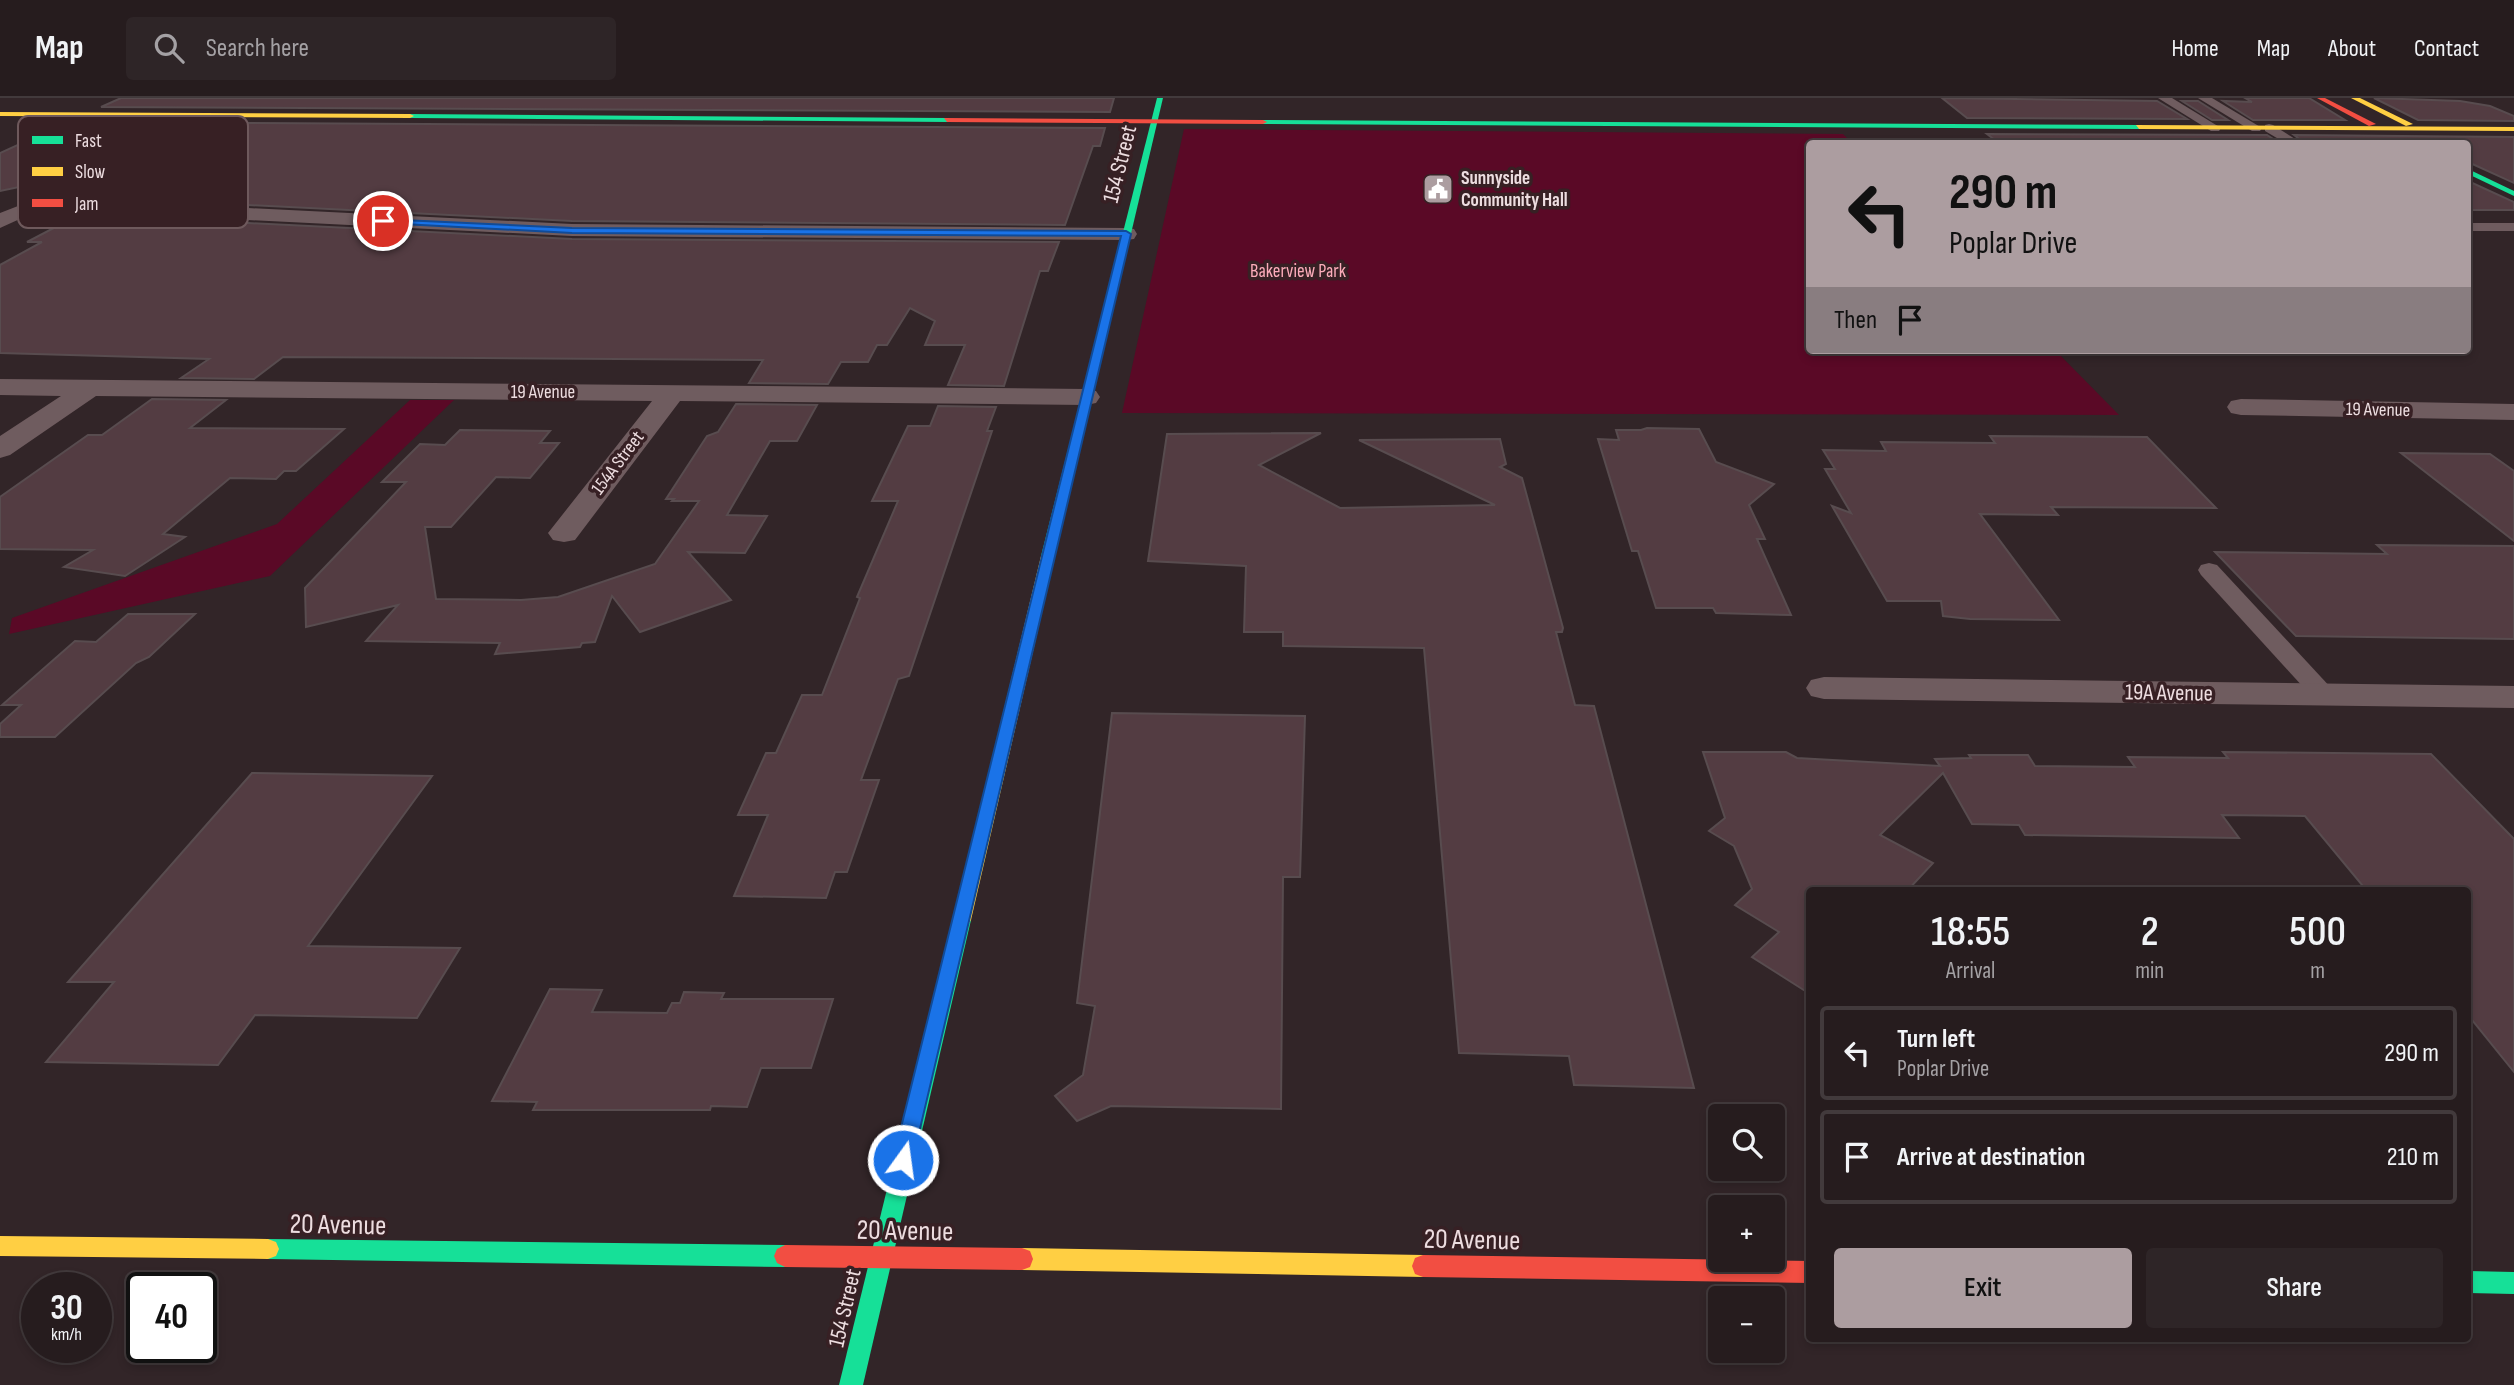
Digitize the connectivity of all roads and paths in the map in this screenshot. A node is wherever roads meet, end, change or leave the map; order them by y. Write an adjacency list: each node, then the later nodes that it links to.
1 (1160, 98): 7 (street, 154 Street)
2 (2164, 98): 8 (lane)
3 (2204, 98): 9 (lane)
4 (2320, 98): 10 (street)
5 (2354, 98): 12 (street)
6 (0, 114): 7 (street)
7 (1154, 121): 8 (street); 23 (street, 154 Street)
8 (2215, 128): 9 (street)
9 (2263, 128): 10 (street); 13 (lane)
10 (2381, 129): 12 (street)
11 (2514, 130): 12 (street)
12 (2415, 136)
13 (2288, 140)
14 (2471, 170): 16 (street)
15 (2471, 171): 17 (street)
16 (2514, 183)
17 (2514, 194)
18 (18, 212): 20 (street)
19 (248, 215): 23 (street)
20 (0, 222)
21 (2471, 227): 22 (lane)
22 (2514, 228)
23 (1126, 234): 27 (street, 154 Street)
24 (0, 387): 25 (street, 19 Avenue)
25 (90, 388): 26 (street, 19 Avenue); 30 (street)
26 (672, 393): 27 (street, 19 Avenue); 31 (street, 154A Street)
27 (1086, 397): 37 (street, 154 Street)
28 (2241, 407): 29 (street, 19 Avenue)
29 (2514, 412)
30 (0, 449)
31 (564, 533)
32 (2209, 570): 34 (lane)
33 (1824, 688): 34 (street, 19A Avenue)
34 (2323, 695): 35 (street, 19A Avenue)
35 (2514, 698)
36 (0, 1246): 37 (street, 20 Avenue)
37 (880, 1257): 38 (street, 20 Avenue); 41 (street, 154 Street)
38 (1806, 1272)
39 (2471, 1282): 40 (street)
40 (2514, 1283)
41 (851, 1385)

